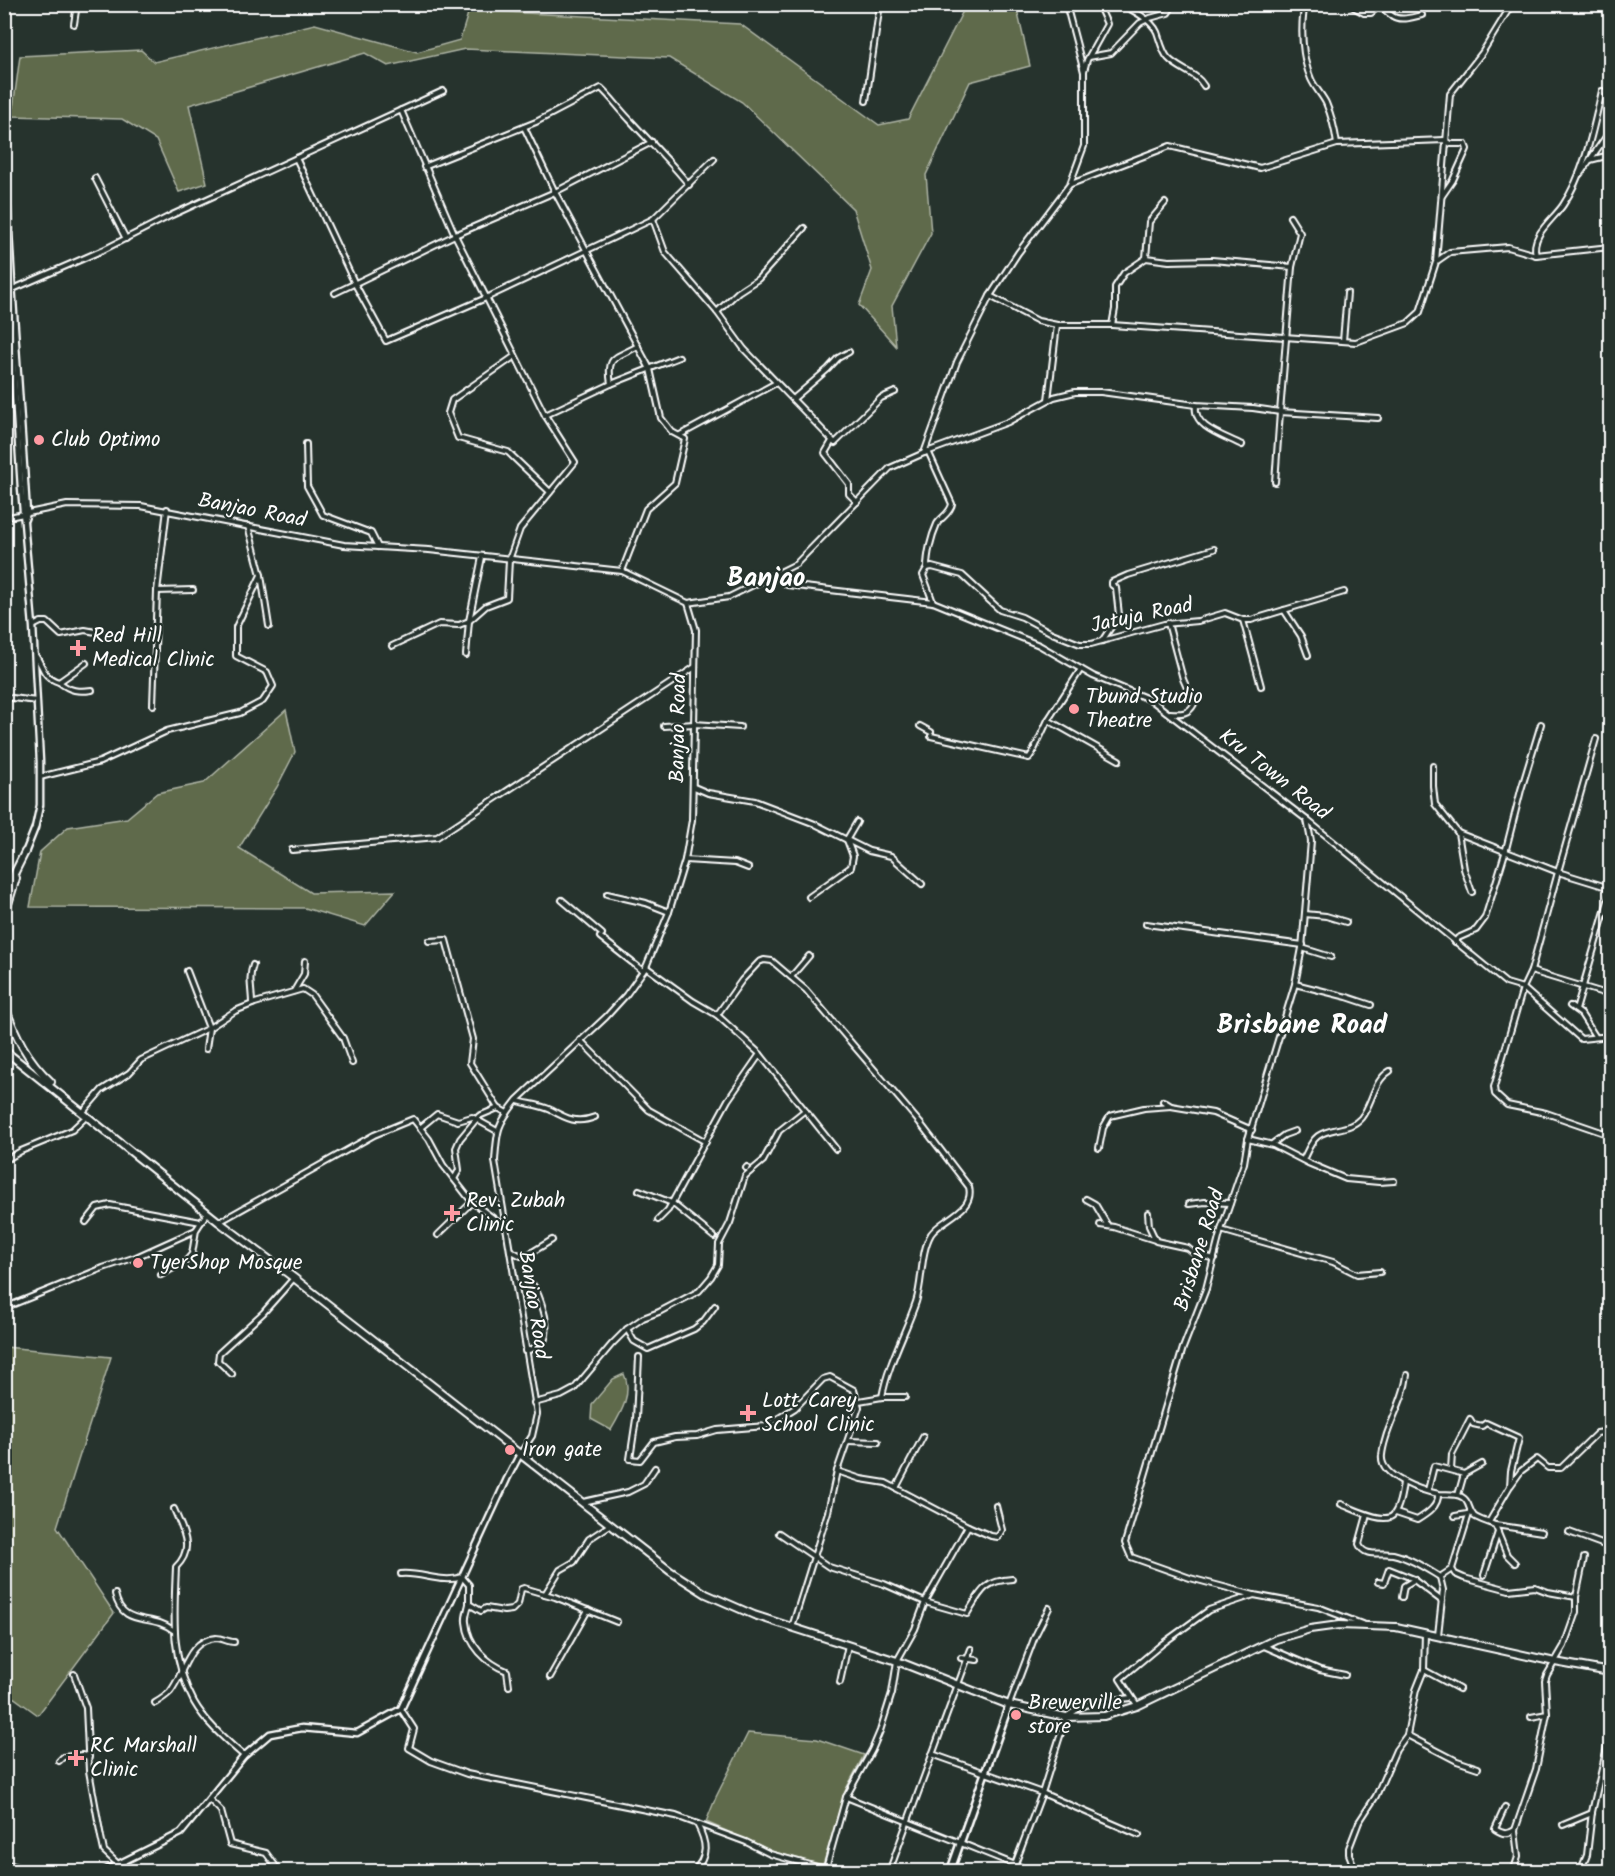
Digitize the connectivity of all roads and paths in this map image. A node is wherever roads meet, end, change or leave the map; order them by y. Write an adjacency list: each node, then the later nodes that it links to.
1 (77, 4): 14 (street)
2 (375, 4): 3 (street)
3 (409, 4)
4 (880, 4): 20 (street)
5 (1066, 4): 16 (street)
6 (1098, 4): 15 (street)
7 (1120, 4): 13 (street)
8 (1174, 4): 13 (street)
9 (1305, 4): 26 (street)
10 (1348, 4): 12 (street)
11 (1512, 4): 24 (street)
12 (1422, 15)
13 (1146, 20): 15 (street); 17 (street)
14 (74, 24)
15 (1089, 57): 16 (street)
16 (1084, 72): 35 (street)
17 (1204, 86)
18 (443, 91): 21 (street)
19 (1602, 91): 34 (street)
20 (866, 101)
21 (401, 110): 29 (street); 32 (street)
22 (524, 127): 25 (street); 32 (street); 37 (street)
23 (1611, 131): 31 (street)
24 (1445, 140): 26 (street); 38 (street); 38 (street)
25 (652, 142): 36 (street); 37 (street)
26 (1337, 144): 35 (street)
27 (4, 145): 42 (street)
28 (1611, 155): 31 (street)
29 (296, 158): 45 (street); 52 (street)
30 (714, 159): 36 (street)
31 (1589, 161): 34 (street)
32 (424, 167): 44 (street)
33 (95, 178): 45 (street)
34 (1576, 180): 48 (street)
35 (1070, 184): 56 (street)
36 (689, 185): 41 (street)
37 (555, 192): 44 (street); 47 (street)
38 (1441, 198): 50 (street)
39 (1165, 203): 49 (street)
40 (1290, 217): 51 (street)
41 (653, 219): 47 (street); 58 (street)
42 (6, 223): 53 (street); 68 (street)
43 (804, 228): 58 (street)
44 (455, 235): 52 (street); 57 (street)
45 (126, 239): 53 (street)
46 (1611, 247): 48 (street)
47 (586, 249): 57 (street); 63 (street)
48 (1536, 255): 50 (street)
49 (1146, 258): 51 (street); 60 (street)
50 (1436, 262): 62 (street)
51 (1292, 267): 61 (street)
52 (354, 284): 54 (street); 57 (street)
53 (12, 289): 73 (street)
54 (334, 293)
55 (1347, 293): 62 (street)
56 (990, 296): 59 (street); 84 (street)
57 (486, 298): 65 (street)
58 (717, 312): 70 (street)
59 (1057, 325): 60 (street); 75 (street)
60 (1112, 325): 61 (street)
61 (1285, 337): 62 (street); 77 (street)
62 (1343, 341)
63 (638, 346): 67 (street); 71 (street)
64 (849, 352): 74 (street)
65 (515, 356): 78 (street); 86 (street)
66 (679, 357): 67 (street)
67 (650, 369): 71 (street); 80 (street)
68 (14, 373): 69 (street); 73 (street)
69 (4, 375)
70 (776, 383): 74 (street); 80 (street)
71 (611, 384): 78 (street)
72 (895, 392): 81 (street)
73 (18, 394): 89 (street)
74 (793, 399): 81 (street)
75 (1048, 400): 76 (street); 84 (street)
76 (1196, 405): 77 (street); 83 (street)
77 (1280, 412): 79 (street); 85 (street)
78 (545, 415): 86 (street)
79 (1378, 418)
80 (680, 435): 97 (street)
81 (832, 441): 87 (street)
82 (306, 444): 92 (street)
83 (1242, 445)
84 (926, 452): 87 (street); 96 (street)
85 (1275, 482)
86 (550, 492): 95 (street)
87 (856, 502): 99 (street)
88 (166, 509): 89 (street, Banjao Road); 91 (street, Banjao Road); 101 (street)
89 (25, 515): 90 (street, Banjao Road); 109 (street)
90 (4, 518)
91 (248, 526): 92 (street, Banjao Road); 98 (street)
92 (378, 548): 94 (street, Banjao Road)
93 (1214, 549): 112 (street)
94 (482, 557): 95 (street, Banjao Road); 107 (street)
95 (509, 560): 97 (street, Banjao Road); 107 (street)
96 (927, 568): 103 (street); 112 (street, Jatuja Road)
97 (622, 572): 104 (street, Banjao Road)
98 (261, 575): 110 (street); 136 (street)
99 (775, 575): 103 (street, Kru Town Road); 104 (street)
100 (193, 590): 101 (street)
101 (157, 591): 125 (street)
102 (1344, 592): 105 (street, Jatuja Road)
103 (933, 602): 119 (street, Kru Town Road)
104 (688, 603): 118 (street, Banjao Road)
105 (1284, 610): 106 (street, Jatuja Road); 116 (street)
106 (1243, 620): 108 (street, Jatuja Road); 121 (street)
107 (469, 621): 113 (street); 115 (street)
108 (1168, 623): 112 (street, Jatuja Road); 126 (street)
109 (33, 626): 111 (street); 114 (street)
110 (269, 626)
111 (96, 632)
112 (1102, 642)
113 (392, 646)
114 (35, 655): 120 (street); 124 (street)
115 (466, 655)
116 (1308, 655)
117 (86, 663): 120 (street)
118 (695, 668): 128 (street, Banjao Road); 142 (street)
119 (1081, 669): 126 (street, Kru Town Road); 127 (street)
120 (59, 682): 122 (street)
121 (1261, 686)
122 (92, 690)
123 (4, 697): 124 (street)
124 (38, 701): 136 (street)
125 (153, 705)
126 (1170, 713): 138 (street, Kru Town Road)
127 (1048, 720): 131 (street); 134 (street)
128 (694, 724): 130 (street); 132 (street); 137 (street, Banjao Road)
129 (1541, 724): 144 (street)
130 (664, 726)
131 (920, 726)
132 (740, 727)
133 (1596, 740): 147 (street)
134 (1119, 760)
135 (1433, 766): 140 (street)
136 (40, 777): 143 (street)
137 (694, 787): 141 (street); 145 (street, Banjao Road)
138 (1307, 820): 159 (street, Brisbane Road); 164 (street, Kru Town Road)
139 (857, 822): 141 (street)
140 (1458, 833): 144 (street); 151 (street)
141 (847, 839): 149 (street); 155 (street)
142 (292, 850)
143 (25, 852): 148 (street); 152 (highway)
144 (1506, 852): 147 (street); 164 (street)
145 (685, 860): 146 (street); 158 (street, Banjao Road)
146 (748, 868)
147 (1558, 872): 150 (street); 171 (street)
148 (16, 878): 157 (street); 160 (highway)
149 (922, 884)
150 (1611, 888)
151 (1472, 892)
152 (4, 894)
153 (607, 894): 158 (street)
154 (1611, 894): 175 (street)
155 (809, 897)
156 (562, 900): 170 (street)
157 (4, 905)
158 (669, 912): 170 (street, Banjao Road)
159 (1305, 914): 161 (street); 165 (street, Brisbane Road)
160 (4, 917)
161 (1346, 922)
162 (1146, 924): 165 (street)
163 (429, 941): 197 (street)
164 (1455, 942): 176 (street, Kru Town Road)
165 (1303, 947): 167 (street); 174 (street, Brisbane Road)
166 (809, 956): 173 (street)
167 (1331, 957)
168 (305, 961): 177 (street)
169 (253, 965): 179 (street)
170 (645, 969): 184 (street); 188 (street, Banjao Road)
171 (1531, 970): 175 (street); 176 (street)
172 (187, 971): 185 (street)
173 (791, 977): 184 (street); 251 (street)
174 (1295, 984): 181 (street); 204 (street, Brisbane Road)
175 (1582, 987): 178 (street); 183 (street)
176 (1523, 988): 186 (street, Kru Town Road); 207 (street)
177 (294, 992): 179 (street); 192 (street)
178 (1611, 995)
179 (252, 1004): 185 (street)
180 (4, 1005): 199 (highway)
181 (1371, 1005)
182 (1570, 1006): 183 (street)
183 (1576, 1010): 186 (street)
184 (717, 1015): 191 (street)
185 (209, 1028): 189 (street); 199 (street)
186 (1595, 1036): 187 (street)
187 (1611, 1036)
188 (580, 1040): 194 (street, Banjao Road); 209 (street)
189 (206, 1049)
190 (4, 1050): 199 (highway)
191 (760, 1054): 198 (street); 209 (street)
192 (351, 1063)
193 (1390, 1071): 213 (street)
194 (517, 1101): 200 (street, Banjao Road); 201 (street)
195 (1162, 1101): 196 (street)
196 (1171, 1106): 204 (street); 211 (street)
197 (498, 1108): 200 (street); 202 (street)
198 (804, 1111): 212 (street); 246 (street)
199 (83, 1112): 214 (street); 223 (highway)
200 (507, 1113): 205 (street, Banjao Road)
201 (596, 1117)
202 (477, 1120): 203 (street); 205 (street); 215 (street)
203 (420, 1128): 215 (street); 228 (street)
204 (1252, 1130): 208 (street, Brisbane Road)
205 (496, 1131): 231 (street, Banjao Road)
206 (1295, 1131): 210 (street)
207 (1611, 1135)
208 (1248, 1139): 210 (street); 221 (street, Brisbane Road)
209 (706, 1142): 220 (street)
210 (1271, 1144): 213 (street)
211 (1099, 1148)
212 (837, 1149)
213 (1301, 1159): 216 (street)
214 (4, 1161)
215 (454, 1179): 219 (street)
216 (1394, 1180)
217 (639, 1190): 220 (street)
218 (1086, 1199): 230 (street)
219 (472, 1202): 231 (street); 234 (street)
220 (672, 1203): 225 (street); 235 (street)
221 (1230, 1203): 222 (street); 233 (street, Brisbane Road)
222 (1189, 1204)
223 (207, 1213): 227 (street); 228 (highway)
224 (1148, 1213): 237 (street)
225 (658, 1220)
226 (86, 1222): 227 (street)
227 (201, 1222): 232 (street)
228 (219, 1222): 242 (highway)
229 (1100, 1225): 230 (street)
230 (1109, 1226): 237 (street)
231 (506, 1228): 238 (street, Banjao Road)
232 (196, 1230): 241 (street); 245 (street)
233 (1221, 1230): 239 (street, Brisbane Road); 240 (street)
234 (438, 1236)
235 (714, 1237)
236 (552, 1240): 238 (street)
237 (1156, 1240): 239 (street)
238 (510, 1250): 247 (street, Banjao Road)
239 (1214, 1259): 301 (street, Brisbane Road)
240 (1380, 1272)
241 (161, 1275)
242 (294, 1278): 249 (street); 259 (highway)
243 (533, 1285): 247 (street)
244 (715, 1306): 246 (street)
245 (4, 1308)
246 (627, 1329): 254 (street)
247 (525, 1351): 254 (street, Banjao Road)
248 (639, 1357): 253 (street)
249 (232, 1374)
250 (1407, 1376): 265 (street)
251 (882, 1397): 252 (street); 253 (street)
252 (905, 1397)
253 (859, 1401): 257 (street)
254 (534, 1403): 259 (street, Banjao Road)
255 (1611, 1431): 266 (street)
256 (923, 1437): 267 (street)
257 (848, 1441): 258 (street); 263 (street)
258 (878, 1442)
259 (520, 1454): 271 (highway); 294 (street)
260 (1482, 1464): 264 (street)
261 (655, 1468): 271 (street)
262 (1452, 1470): 264 (street); 266 (street); 268 (street)
263 (837, 1471): 267 (street); 288 (street)
264 (1464, 1474): 270 (street)
265 (1403, 1482): 268 (street); 276 (street)
266 (1510, 1486): 279 (street)
267 (896, 1488): 282 (street)
268 (1428, 1490): 269 (street)
269 (1438, 1494): 270 (street); 276 (street)
270 (1458, 1495): 275 (street)
271 (583, 1502): 280 (highway)
272 (1341, 1504): 277 (street)
273 (996, 1506): 282 (street)
274 (174, 1509): 312 (street)
275 (1469, 1512): 278 (street); 279 (street); 291 (street)
276 (1395, 1513): 277 (street)
277 (1367, 1515): 295 (street)
278 (1455, 1516)
279 (1489, 1522): 281 (street)
280 (610, 1525): 300 (street); 311 (highway)
281 (1495, 1525): 283 (street); 284 (street)
282 (968, 1526): 304 (street)
283 (1498, 1532): 290 (street); 293 (street)
284 (1542, 1532)
285 (1569, 1532): 287 (street)
286 (779, 1533): 288 (street)
287 (1611, 1547)
288 (814, 1558): 304 (street); 311 (street)
289 (1584, 1558): 303 (street)
290 (1515, 1563)
291 (1452, 1569): 295 (street); 303 (street)
292 (401, 1574): 294 (street)
293 (1484, 1575)
294 (462, 1577): 306 (street); 338 (street)
295 (1440, 1577): 305 (street)
296 (1012, 1579): 304 (street)
297 (1414, 1580): 298 (street); 302 (street); 305 (street)
298 (1378, 1582)
299 (115, 1594): 312 (street)
300 (545, 1594): 306 (street); 308 (street)
301 (1254, 1595): 310 (street, Brisbane Road); 334 (street)
302 (1402, 1597)
303 (1576, 1597): 323 (street)
304 (925, 1602): 322 (street)
305 (1442, 1602): 314 (street)
306 (469, 1604): 332 (street)
307 (1049, 1608): 336 (street)
308 (588, 1610): 309 (street); 329 (street)
309 (617, 1622)
310 (1363, 1625): 313 (highway); 317 (highway)
311 (792, 1627): 316 (highway)
312 (173, 1631): 325 (street)
313 (1425, 1632): 314 (highway); 324 (street)
314 (1438, 1635): 323 (highway)
315 (234, 1642): 325 (street)
316 (849, 1645): 322 (highway); 330 (street)
317 (1263, 1646): 328 (street); 337 (highway)
318 (971, 1648): 320 (street)
319 (960, 1658): 320 (street)
320 (968, 1658): 321 (street); 331 (street)
321 (976, 1660)
322 (897, 1661): 331 (highway); 352 (street)
323 (1555, 1662): 326 (highway); 339 (street)
324 (1424, 1670): 333 (street); 343 (street)
325 (181, 1671): 335 (street); 346 (street)
326 (1611, 1672)
327 (74, 1674): 347 (street)
328 (1345, 1675)
329 (550, 1677)
330 (840, 1682)
331 (957, 1683): 336 (highway); 345 (street)
332 (509, 1686)
333 (1459, 1689)
334 (1131, 1698): 337 (street); 340 (street)
335 (155, 1703)
336 (1009, 1705): 340 (highway); 350 (main road)
337 (1137, 1706): 340 (highway)
338 (401, 1709): 346 (street); 357 (street)
339 (1547, 1714): 341 (street); 359 (street)
340 (1066, 1717): 351 (street)
341 (1531, 1717)
342 (1611, 1734): 344 (street)
343 (1407, 1735): 349 (street); 375 (street)
344 (1609, 1746): 355 (street)
345 (932, 1754): 350 (street); 356 (street)
346 (244, 1756): 353 (street)
347 (89, 1757): 348 (street); 363 (street)
348 (59, 1761)
349 (1478, 1768)
350 (986, 1772): 351 (street); 361 (main road)
351 (1042, 1794): 360 (street); 364 (street)
352 (846, 1797): 356 (street); 365 (street)
353 (209, 1799): 363 (street); 368 (street)
354 (1505, 1807): 359 (street)
355 (1592, 1812): 358 (street); 377 (street)
356 (908, 1822): 361 (street); 371 (street)
357 (697, 1823): 365 (street); 369 (street)
358 (1563, 1825)
359 (1515, 1830): 376 (street)
360 (1139, 1835)
361 (961, 1843): 364 (street); 372 (main road)
362 (4, 1863): 366 (street)
363 (118, 1864): 367 (street)
364 (1014, 1864): 373 (street); 374 (street)
365 (825, 1870): 370 (street)
366 (37, 1872)
367 (102, 1872)
368 (280, 1872)
369 (693, 1872)
370 (835, 1872)
371 (889, 1872)
372 (950, 1872)
373 (1012, 1872)
374 (1033, 1872)
375 (1356, 1872)
376 (1513, 1872)
377 (1580, 1872)

